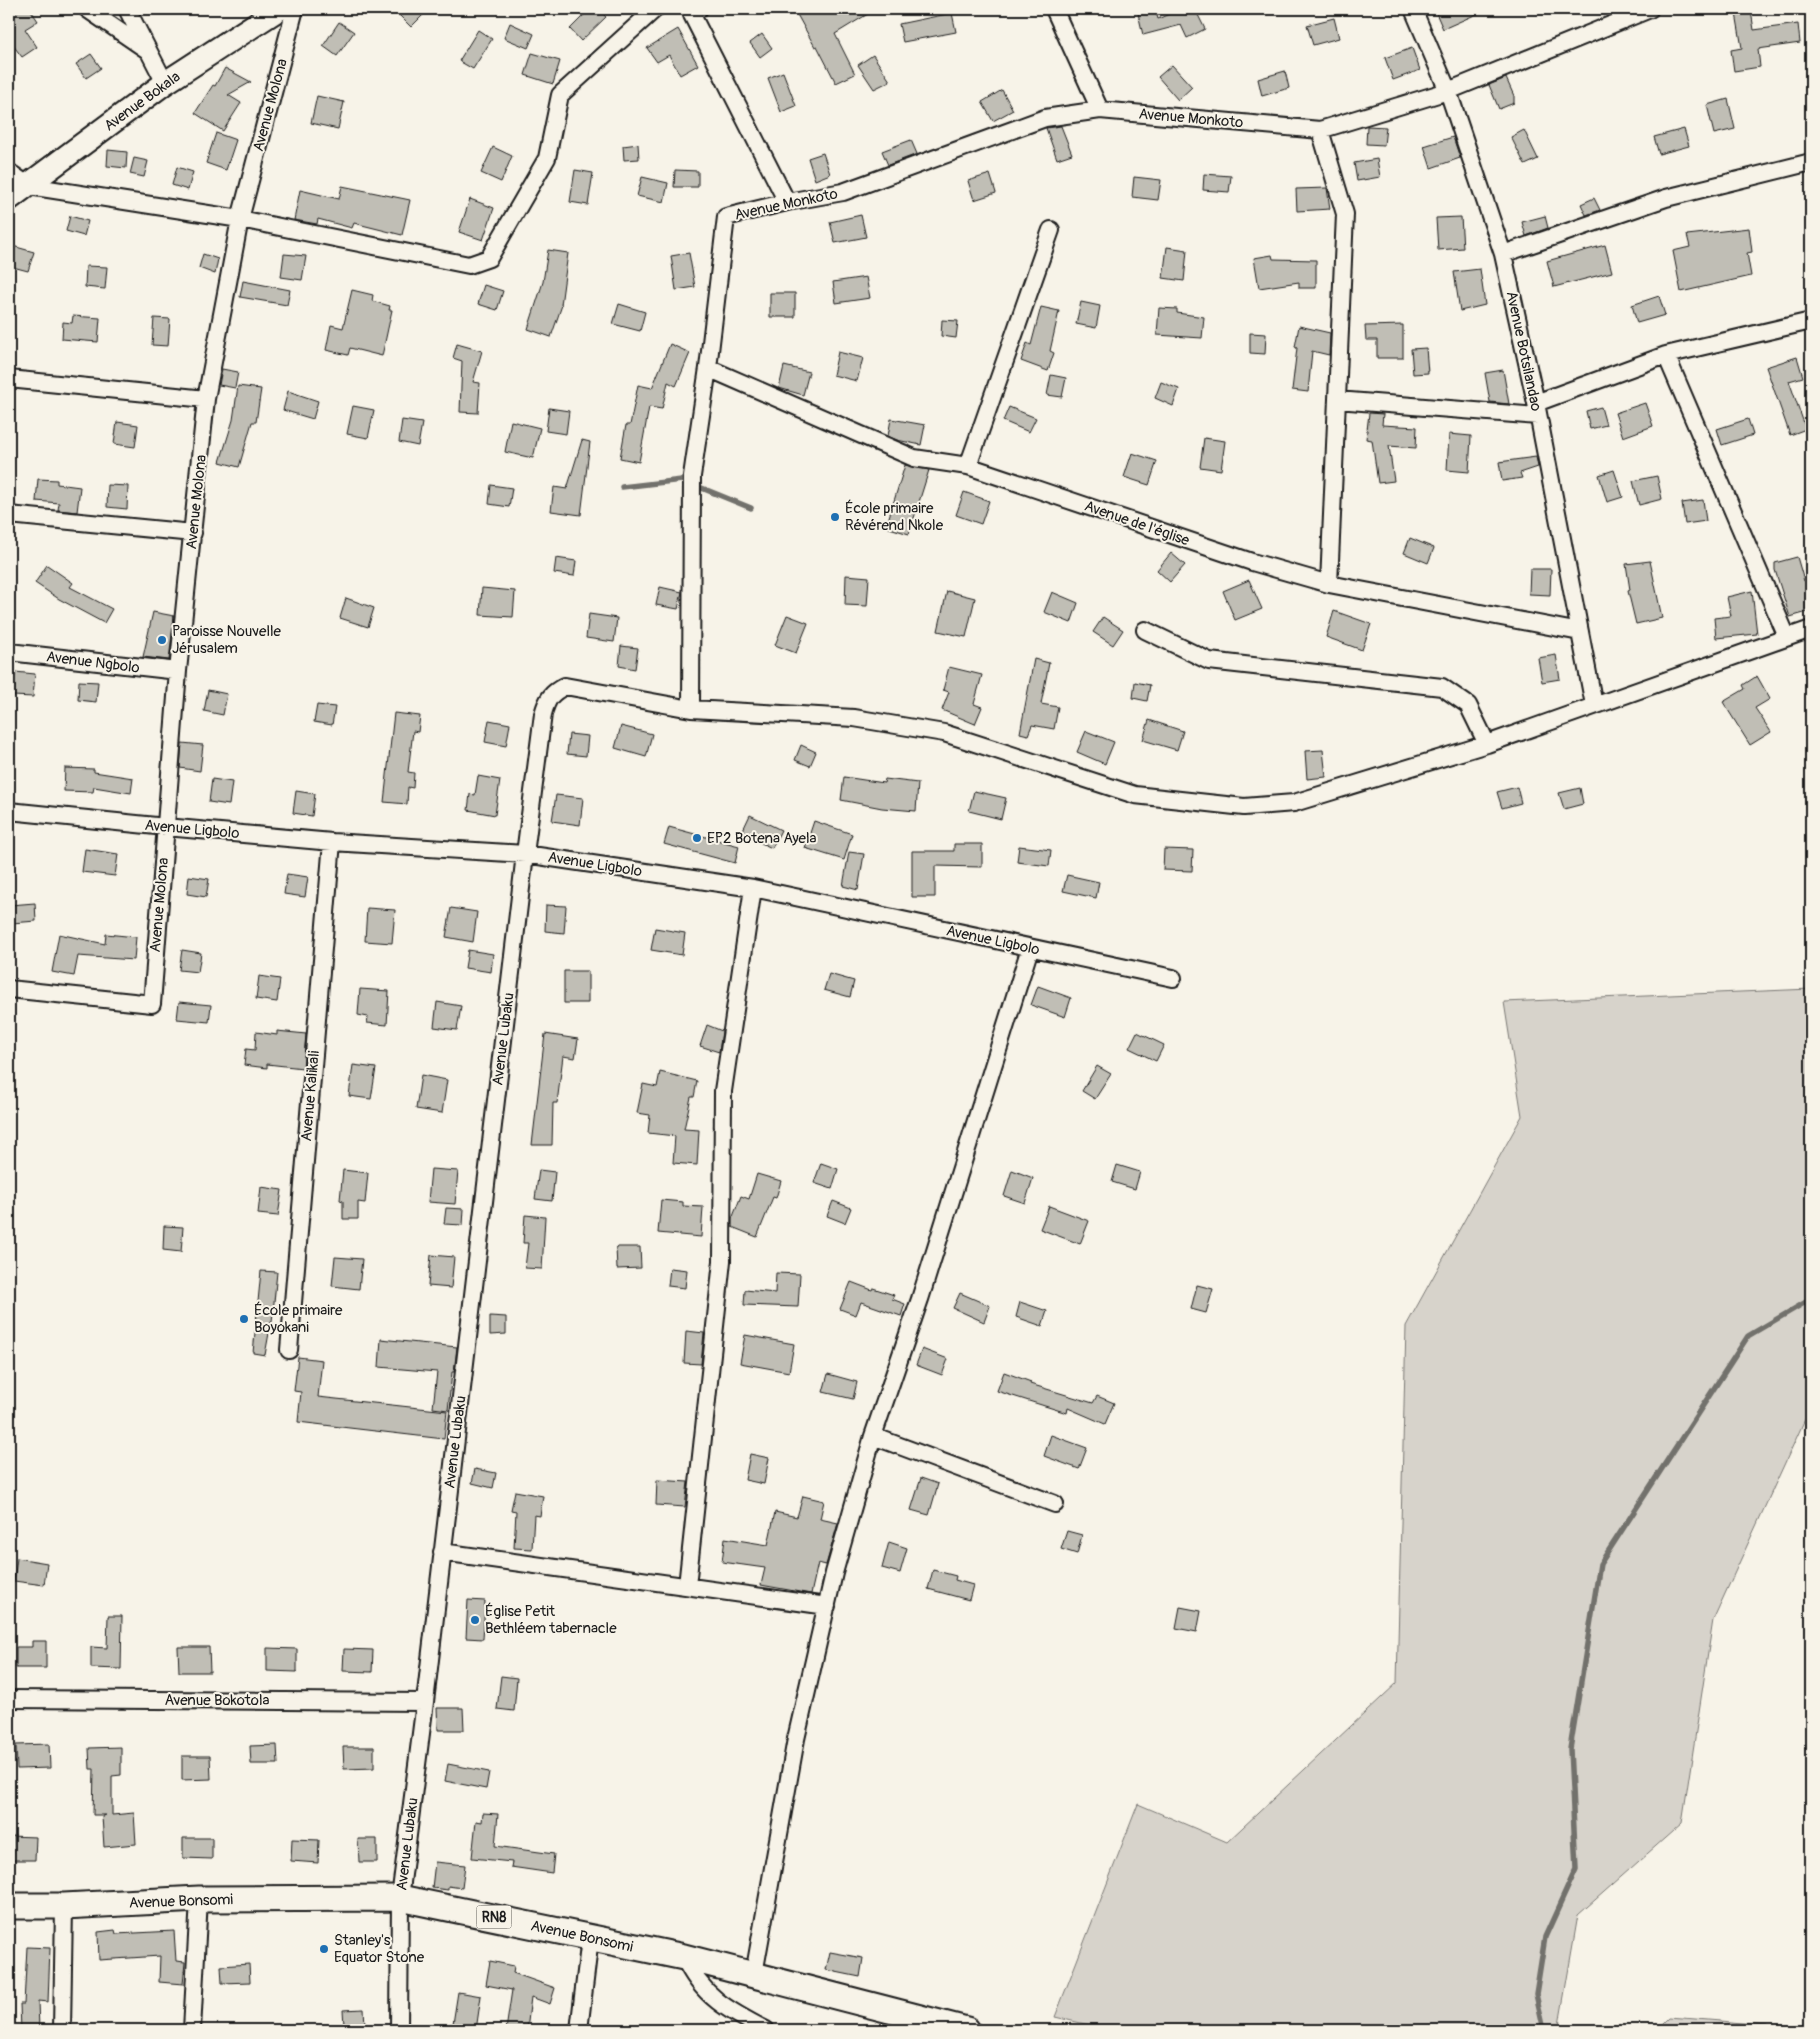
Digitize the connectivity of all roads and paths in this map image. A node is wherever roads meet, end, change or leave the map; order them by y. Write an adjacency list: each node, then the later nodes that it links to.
1 (87, 9): 10 (street)
2 (126, 9): 10 (street)
3 (278, 9): 11 (street, Avenue Bokala)
4 (295, 9): 20 (street, Avenue Molona)
5 (655, 9): 20 (street)
6 (1054, 9): 13 (street)
7 (1412, 9): 12 (street, Avenue Botsilandao)
8 (1650, 9): 12 (street, Avenue Monkoto)
9 (693, 11): 19 (street)
10 (148, 51): 11 (street)
11 (165, 83): 17 (street, Avenue Bokala)
12 (1448, 91): 14 (street, Avenue Monkoto); 22 (street, Avenue Botsilandao)
13 (1100, 110): 14 (street, Avenue Monkoto); 19 (street, Avenue Monkoto)
14 (1320, 130): 28 (street)
15 (1811, 162): 22 (street)
16 (9, 172): 17 (street)
17 (29, 186): 18 (street, Avenue Bokala); 20 (street)
18 (9, 199)
19 (787, 202): 25 (street, Avenue Monkoto)
20 (240, 219): 27 (street, Avenue Molona)
21 (1051, 230): 30 (street)
22 (1504, 254): 29 (street, Avenue Botsilandao)
23 (1811, 321): 24 (street)
24 (1666, 356): 29 (street); 37 (street)
25 (708, 368): 30 (street, Avenue de l'église); 41 (street)
26 (9, 379): 27 (street)
27 (206, 399): 32 (street, Avenue Molona)
28 (1337, 400): 29 (street); 33 (street)
29 (1537, 410): 36 (street, Avenue Botsilandao)
30 (968, 466): 33 (street, Avenue de l'église)
31 (9, 515): 32 (street)
32 (193, 533): 39 (street, Avenue Molona)
33 (1329, 584): 36 (street, Avenue de l'église)
34 (1811, 629): 37 (street, Avenue Lubaku)
35 (1145, 630): 42 (street)
36 (1580, 632): 40 (street, Avenue Botsilandao)
37 (1787, 637): 40 (street, Avenue Lubaku)
38 (9, 652): 39 (street, Avenue Ngbolo)
39 (178, 671): 44 (street, Avenue Molona)
40 (1594, 705): 42 (street, Avenue Lubaku)
41 (691, 709): 42 (street, Avenue Lubaku); 46 (street, Avenue Lubaku)
42 (1488, 744)
43 (9, 811): 44 (street, Avenue Ligbolo)
44 (166, 827): 45 (street, Avenue Ligbolo); 50 (street, Avenue Molona)
45 (332, 842): 46 (street, Avenue Ligbolo); 51 (street, Avenue Kalikali)
46 (525, 854): 47 (street, Avenue Ligbolo); 54 (street, Avenue Lubaku)
47 (753, 888): 48 (street, Avenue Ligbolo); 55 (street)
48 (1030, 948): 49 (street, Avenue Ligbolo); 52 (street)
49 (1173, 978)
50 (9, 989)
51 (289, 1350)
52 (873, 1436): 53 (street); 56 (street)
53 (1055, 1504)
54 (442, 1552): 55 (street); 58 (street, Avenue Lubaku)
55 (687, 1586): 56 (street)
56 (827, 1606): 65 (street)
57 (9, 1699): 58 (street, Avenue Bokotola)
58 (425, 1702): 60 (street, Avenue Lubaku)
59 (199, 1898): 60 (main road, Avenue Bonsomi / RN8); 62 (main road, Avenue Bonsomi / RN8); 67 (street)
60 (400, 1898): 63 (main road, Avenue Bonsomi / RN8); 68 (street, Avenue Lubaku)
61 (9, 1906): 62 (main road, Avenue Bonsomi / RN8)
62 (64, 1906): 66 (street)
63 (590, 1938): 64 (main road, Avenue Bonsomi / RN8); 69 (street)
64 (684, 1957): 65 (main road, Avenue Bonsomi / RN8); 70 (street)
65 (754, 1974): 71 (main road, Avenue Bonsomi / RN8)
66 (62, 2030)
67 (192, 2030)
68 (399, 2030)
69 (579, 2030)
70 (766, 2030)
71 (967, 2030)

